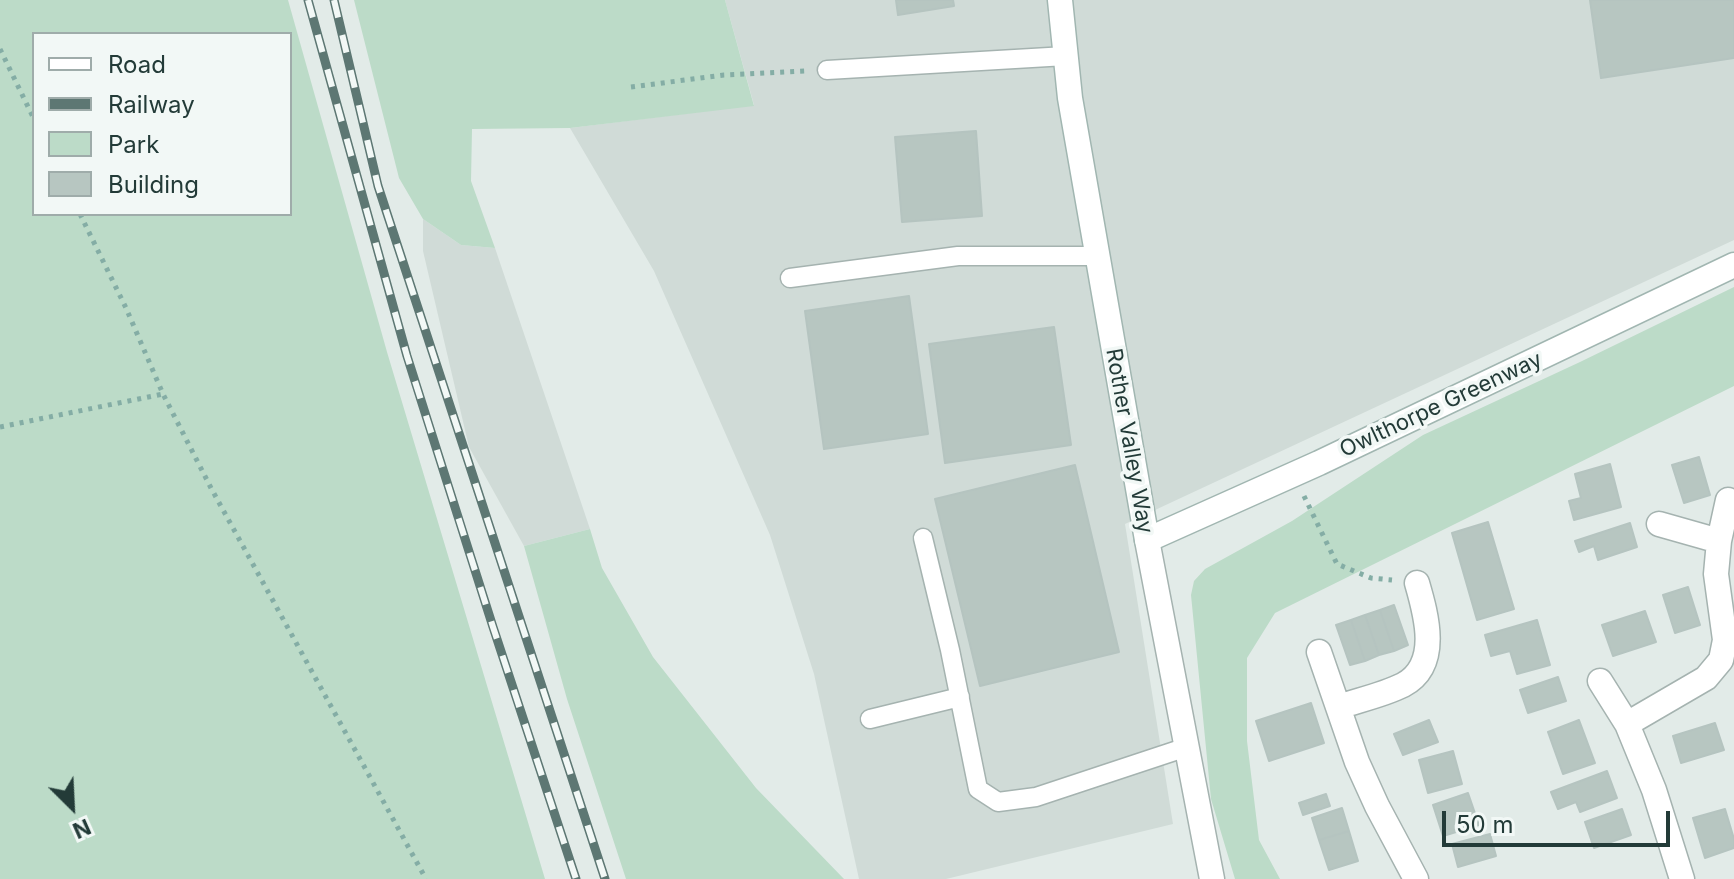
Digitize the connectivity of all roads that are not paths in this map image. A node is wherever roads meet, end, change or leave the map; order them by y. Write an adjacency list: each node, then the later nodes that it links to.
1 (1060, 0): 2 (street, Rother Valley Way)
2 (1066, 56): 3 (lane); 4 (street, Rother Valley Way)
3 (827, 70)
4 (1097, 256): 6 (lane); 10 (street, Rother Valley Way)
5 (1734, 265): 10 (street, Owlthorpe Greenway)
6 (790, 278)
7 (1728, 500): 11 (street)
8 (1659, 524): 11 (street)
9 (923, 538): 16 (lane)
10 (1147, 540): 20 (street, Rother Valley Way)
11 (1719, 541): 14 (street)
12 (1417, 583): 17 (street)
13 (1319, 652): 17 (street)
14 (1728, 659): 19 (street)
15 (1600, 681): 19 (street)
16 (960, 697): 18 (lane); 20 (lane)
17 (1338, 707): 22 (street)
18 (870, 719)
19 (1627, 724): 23 (street)
20 (1187, 747): 21 (street, Rother Valley Way)
21 (1212, 879)
22 (1416, 879)
23 (1682, 879)

